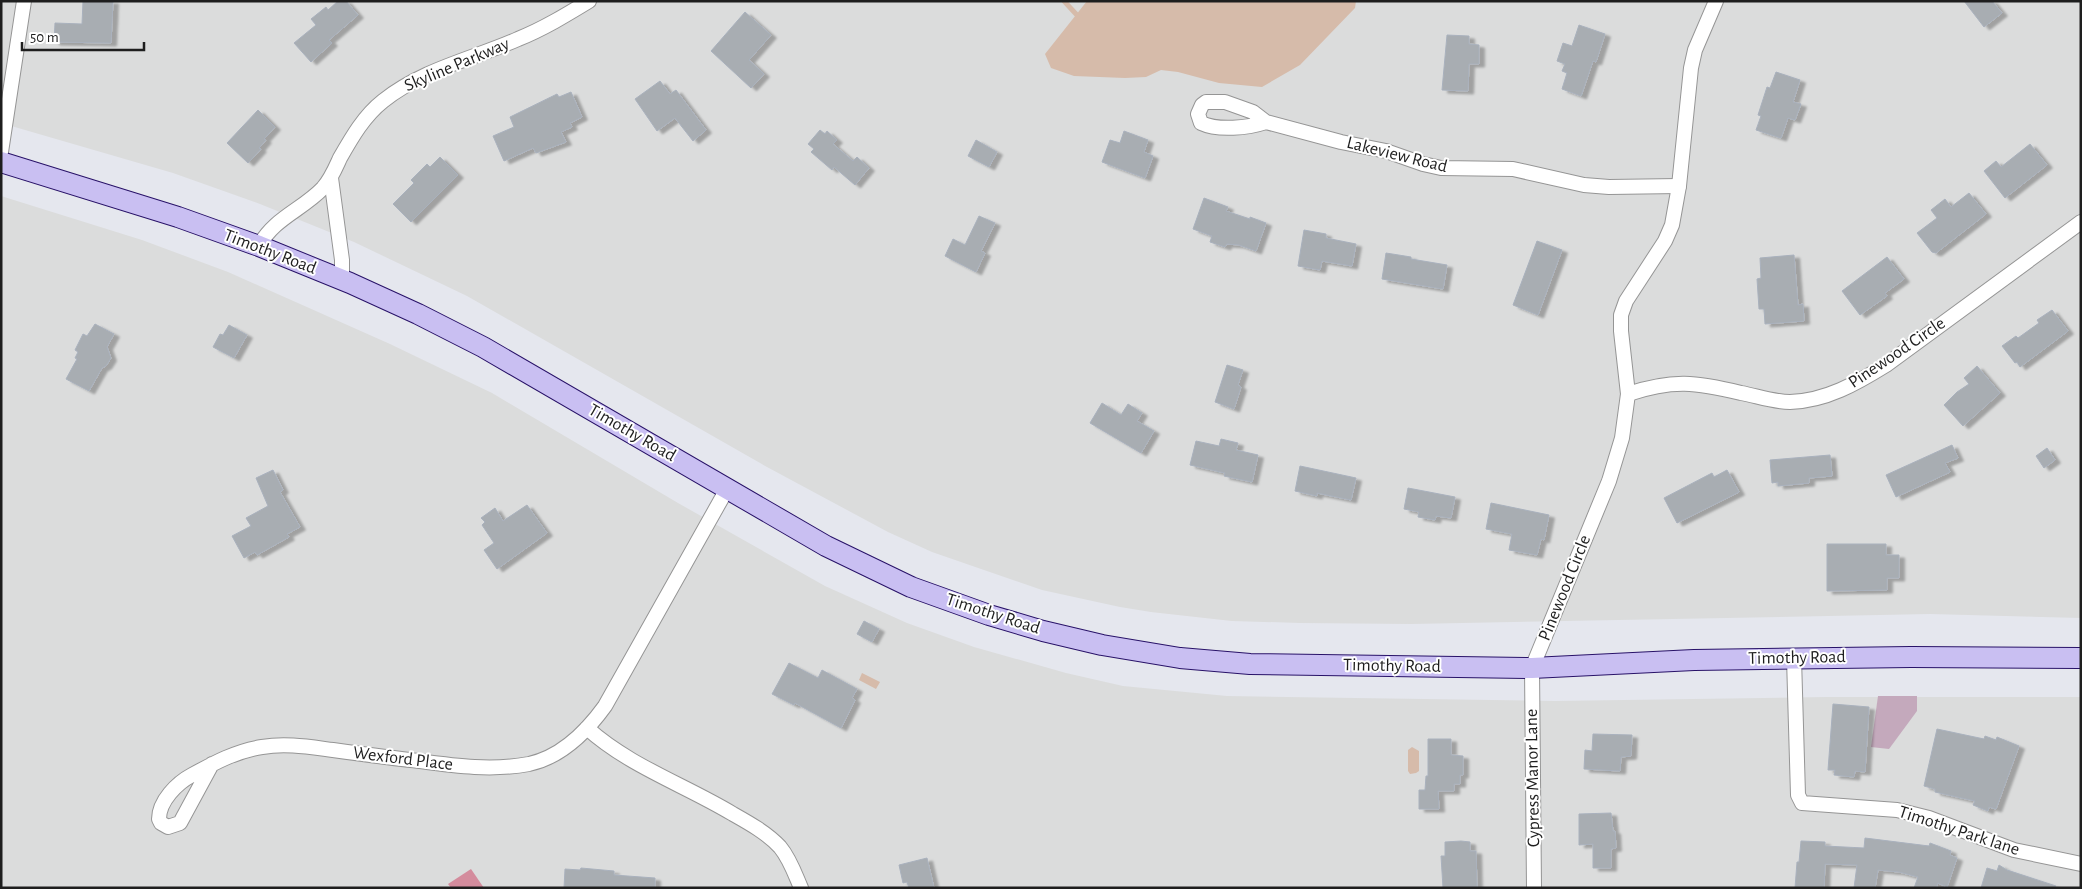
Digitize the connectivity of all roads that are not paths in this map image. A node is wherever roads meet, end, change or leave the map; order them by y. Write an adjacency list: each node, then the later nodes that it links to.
1 (24, 1): 5 (street)
2 (589, 1): 7 (street, Skyline Parkway)
3 (1716, 1): 8 (street, Pinewood Circle)
4 (1266, 122): 8 (street, Lakeview Road)
5 (1, 152)
6 (1, 162): 10 (main road, Timothy Road)
7 (331, 178): 10 (street, Skyline Parkway); 11 (street)
8 (1680, 186): 12 (street, Pinewood Circle)
9 (2081, 222): 12 (street, Pinewood Circle)
10 (259, 246): 11 (main road, Timothy Road)
11 (342, 280): 13 (main road, Timothy Road)
12 (1628, 394): 16 (street, Pinewood Circle)
13 (727, 489): 16 (main road, Timothy Road); 17 (street, Wexford Place)
14 (1794, 658): 15 (main road, Timothy Road); 16 (main road, Timothy Road); 19 (street, Timothy Park lane)
15 (2081, 658)
16 (1532, 668): 21 (street, Cypress Manor Lane)
17 (587, 728): 18 (street, Wexford Place); 20 (street)
18 (212, 764): 18 (street, Wexford Place)
19 (2081, 864)
20 (797, 884)
21 (1534, 888)

